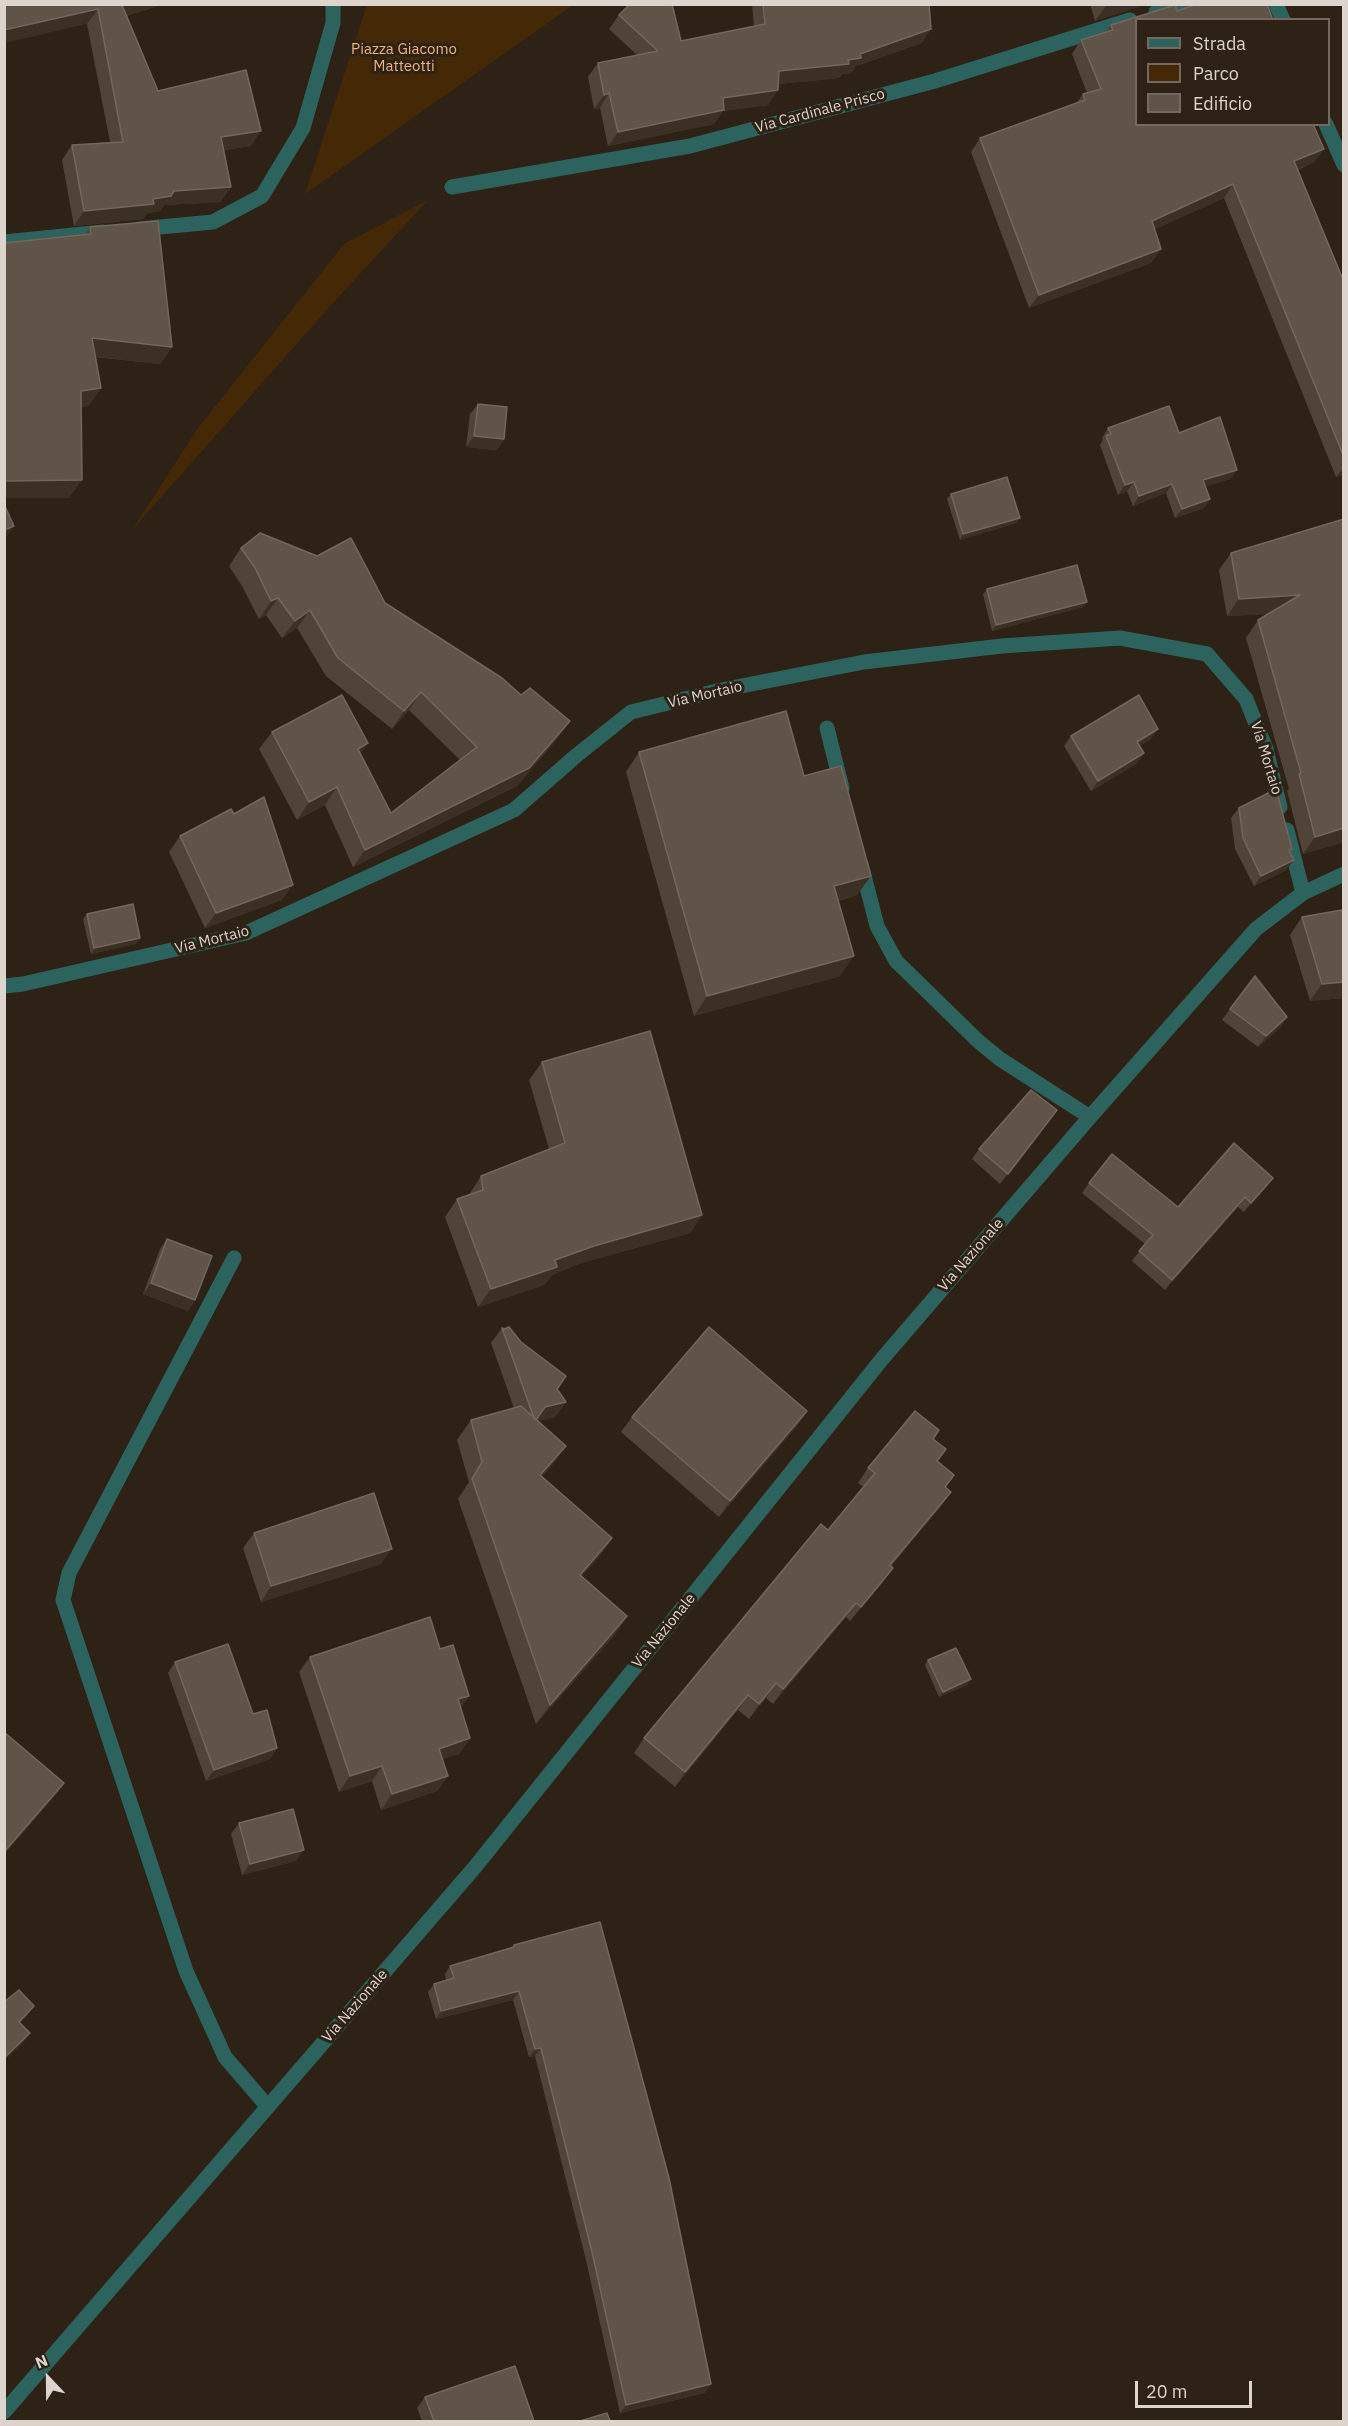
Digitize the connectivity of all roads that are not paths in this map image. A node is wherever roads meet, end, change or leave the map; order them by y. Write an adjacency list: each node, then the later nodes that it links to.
1 (333, 4): 10 (street)
2 (1181, 4): 5 (street, Via Cardinale Prisco)
3 (1276, 4): 6 (street)
4 (1135, 18): 9 (street, Via Cardinale Prisco)
5 (1136, 18)
6 (1282, 18)
7 (1327, 126): 8 (street)
8 (1344, 165)
9 (452, 187)
10 (4, 242)
11 (827, 728): 12 (street)
12 (846, 805)
13 (857, 849): 17 (street)
14 (1344, 874): 15 (street, Via Nazionale)
15 (1303, 894): 16 (street, Via Mortaio); 17 (street, Via Nazionale)
16 (4, 986)
17 (1090, 1117): 19 (street, Via Nazionale)
18 (234, 1258): 19 (street)
19 (268, 2107): 20 (street, Via Nazionale)
20 (4, 2412)

